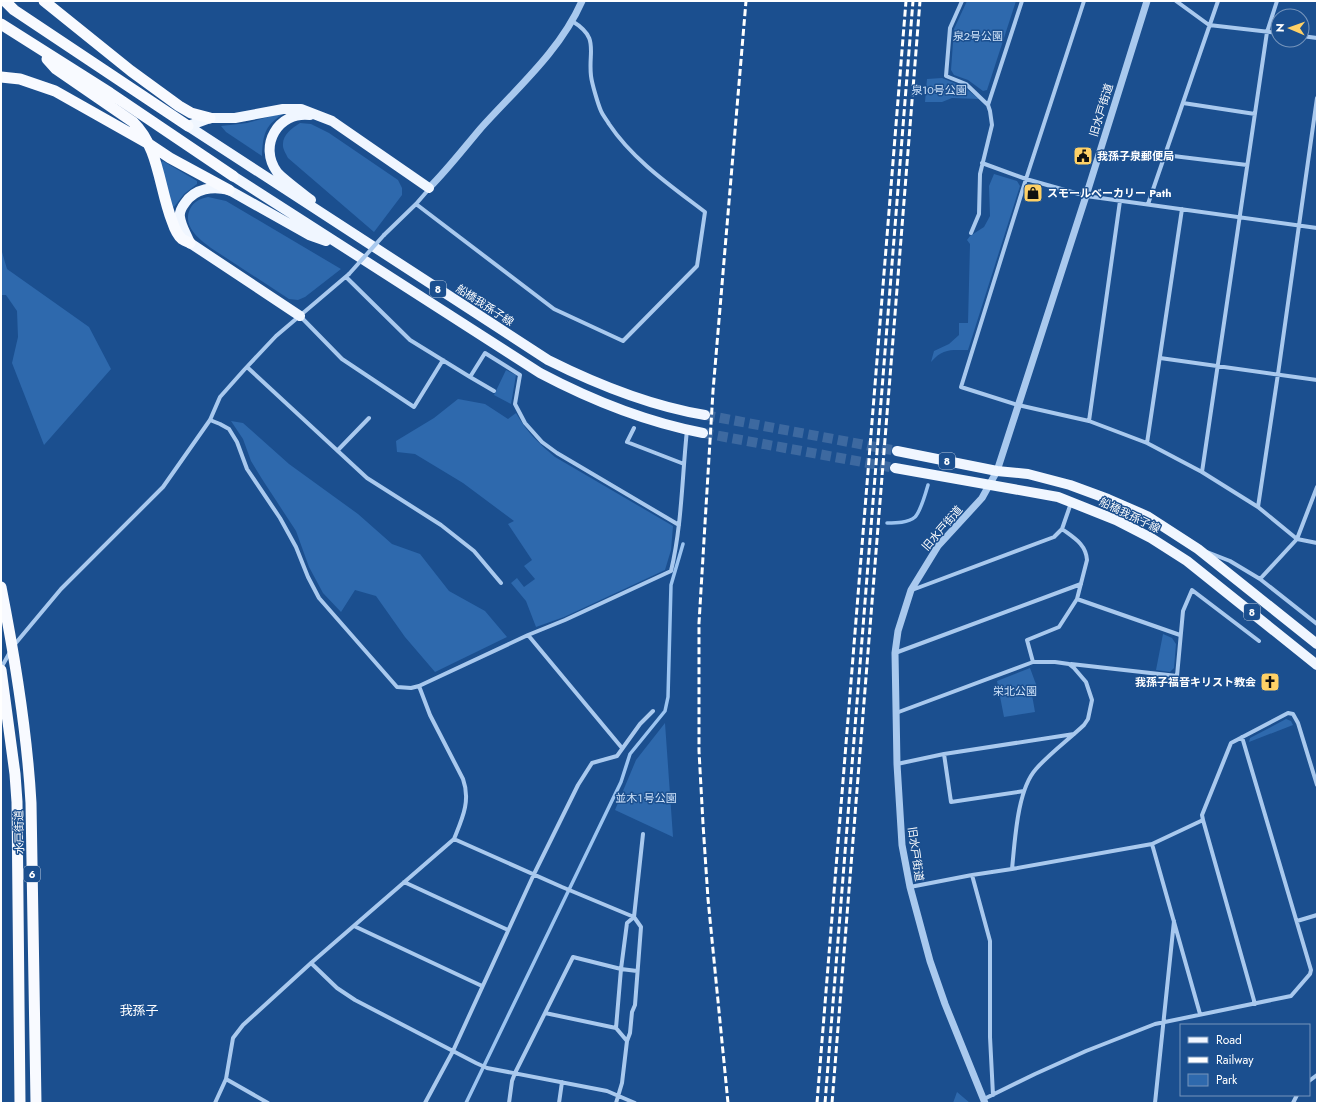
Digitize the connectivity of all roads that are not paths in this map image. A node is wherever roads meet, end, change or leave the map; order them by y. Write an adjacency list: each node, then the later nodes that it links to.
1 (5, 1): 25 (highway)
2 (44, 1): 21 (highway)
3 (582, 1): 11 (street)
4 (962, 1): 20 (street)
5 (1022, 1): 20 (street)
6 (1084, 1): 31 (street)
7 (1147, 1): 34 (street, 旧水戸街道)
8 (1176, 1): 13 (street)
9 (1218, 1): 13 (street)
10 (1277, 1): 14 (street)
11 (572, 21): 32 (street); 36 (street)
12 (1, 24): 16 (highway)
13 (1210, 25): 14 (street); 19 (street)
14 (1267, 32): 15 (street); 22 (street)
15 (1270, 32)
16 (36, 48): 26 (highway); 30 (highway)
17 (1, 77): 26 (highway)
18 (1317, 98): 40 (street)
19 (1183, 103): 22 (street); 27 (street)
20 (988, 105): 28 (street)
21 (179, 106): 24 (highway); 25 (highway)
22 (1255, 114): 29 (street)
23 (320, 116): 24 (main road); 32 (main road); 42 (main road)
24 (210, 118): 25 (main road)
25 (188, 126): 42 (main road, 船橋我孫子線 / 8)
26 (149, 144): 33 (highway); 44 (highway)
27 (1165, 155): 29 (street); 37 (street)
28 (982, 163): 31 (street); 43 (street)
29 (1247, 165): 39 (street)
30 (233, 176): 45 (main road, 8)
31 (1026, 179): 34 (street); 58 (street)
32 (429, 188): 36 (street)
33 (230, 190): 44 (main road); 45 (main road)
34 (1086, 196): 35 (street); 58 (street, 旧水戸街道)
35 (1120, 201): 37 (street); 62 (street)
36 (416, 204): 46 (street, bridge)
37 (1148, 204): 38 (street)
38 (1182, 209): 39 (street); 50 (street)
39 (1240, 217): 40 (street); 53 (street)
40 (1299, 226): 41 (street); 54 (street)
41 (1317, 228)
42 (350, 232): 59 (main road, 船橋我孫子線 / 8)
43 (971, 233)
44 (190, 244): 47 (main road)
45 (350, 251): 48 (main road, 8)
46 (347, 276): 47 (street); 51 (street)
47 (300, 316): 51 (street); 52 (street)
48 (490, 342): 49 (street); 64 (main road, 8)
49 (485, 353): 55 (street); 77 (street)
50 (1160, 358): 53 (street); 66 (street)
51 (444, 360): 55 (street)
52 (247, 366): 61 (street); 67 (street)
53 (1218, 366): 54 (street); 72 (street)
54 (1278, 374): 56 (street); 76 (street)
55 (470, 377): 57 (street)
56 (1317, 380)
57 (494, 391)
58 (1018, 405): 62 (street); 71 (street, 旧水戸街道)
59 (705, 415)
60 (369, 418): 67 (street)
61 (210, 420): 93 (street); 99 (street)
62 (1088, 421): 66 (street)
63 (634, 428): 69 (street)
64 (687, 430): 65 (main road, 8); 69 (street)
65 (703, 433)
66 (1147, 443): 72 (street)
67 (338, 450): 83 (street)
68 (897, 451): 71 (main road, 船橋我孫子線 / 8)
69 (684, 464): 77 (street)
70 (895, 468): 73 (main road, 船橋我孫子線 / 8)
71 (997, 471): 73 (street, 旧水戸街道); 81 (main road, 船橋我孫子線 / 8)
72 (1202, 472): 76 (street)
73 (990, 485): 75 (main road, 船橋我孫子線 / 8); 86 (street, 旧水戸街道)
74 (1317, 487): 79 (street)
75 (1071, 501): 78 (street); 97 (main road, 船橋我孫子線 / 8)
76 (1258, 507): 79 (street)
77 (679, 525): 89 (street)
78 (1062, 529): 84 (street); 86 (street)
79 (1297, 539): 80 (street); 82 (street)
80 (1317, 543)
81 (1198, 549): 82 (street); 92 (main road, 船橋我孫子線 / 8)
82 (1260, 579): 88 (street)
83 (501, 583)
84 (1081, 584): 87 (street); 94 (street)
85 (1, 587): 93 (highway, 水戸街道 / 6)
86 (911, 590): 94 (street, 旧水戸街道)
87 (1077, 599): 90 (street); 95 (street)
88 (1317, 624)
89 (528, 635): 99 (street); 104 (street)
90 (1180, 635): 91 (street); 96 (street)
91 (1259, 641)
92 (1317, 644)
93 (13, 647): 98 (street); 142 (highway, 水戸街道 / 6)
94 (895, 653): 101 (street, 旧水戸街道)
95 (1033, 662): 96 (street); 101 (street)
96 (1069, 664): 102 (street)
97 (1317, 665)
98 (1, 669): 141 (highway, 水戸街道 / 6)
99 (419, 686): 111 (street)
100 (653, 711): 104 (street)
101 (896, 713): 106 (street, 旧水戸街道)
102 (1075, 734): 105 (street); 108 (street)
103 (1242, 736): 107 (street); 109 (street); 121 (street)
104 (622, 748): 114 (street)
105 (944, 754): 106 (street); 108 (street)
106 (897, 764): 117 (street, 旧水戸街道)
107 (1317, 785)
108 (1024, 791): 113 (street)
109 (1202, 820): 112 (street); 128 (street)
110 (643, 834): 119 (street)
111 (454, 839): 114 (street); 116 (street)
112 (1152, 844): 113 (street); 120 (street)
113 (1012, 869): 115 (street)
114 (534, 874): 119 (street); 123 (street)
115 (972, 875): 117 (street); 138 (street)
116 (404, 882): 122 (street); 123 (street)
117 (910, 887): 140 (street, 旧水戸街道)
118 (1317, 915): 121 (street)
119 (634, 917): 125 (street); 126 (street)
120 (1174, 921): 130 (street); 131 (street)
121 (1297, 921): 128 (street)
122 (354, 926): 124 (street); 127 (street)
123 (508, 930): 127 (street)
124 (311, 963): 134 (street); 136 (street)
125 (621, 969): 126 (street); 129 (street); 132 (street)
126 (637, 971): 133 (street)
127 (482, 986): 134 (street)
128 (1255, 1004): 130 (street)
129 (545, 1013): 132 (street); 135 (street)
130 (1200, 1014): 131 (street)
131 (1164, 1023): 138 (street); 150 (street)
132 (616, 1028): 133 (street)
133 (627, 1041): 139 (street)
134 (453, 1051): 135 (street); 145 (street)
135 (515, 1074): 137 (street); 146 (street)
136 (226, 1079): 143 (street); 144 (street)
137 (562, 1082): 139 (street); 147 (street)
138 (993, 1095): 140 (street)
139 (618, 1096): 148 (street); 149 (street)
140 (985, 1101)
141 (20, 1103)
142 (36, 1103)
143 (214, 1103)
144 (268, 1103)
145 (425, 1103)
146 (509, 1103)
147 (559, 1103)
148 (616, 1103)
149 (635, 1103)
150 (1155, 1103)

